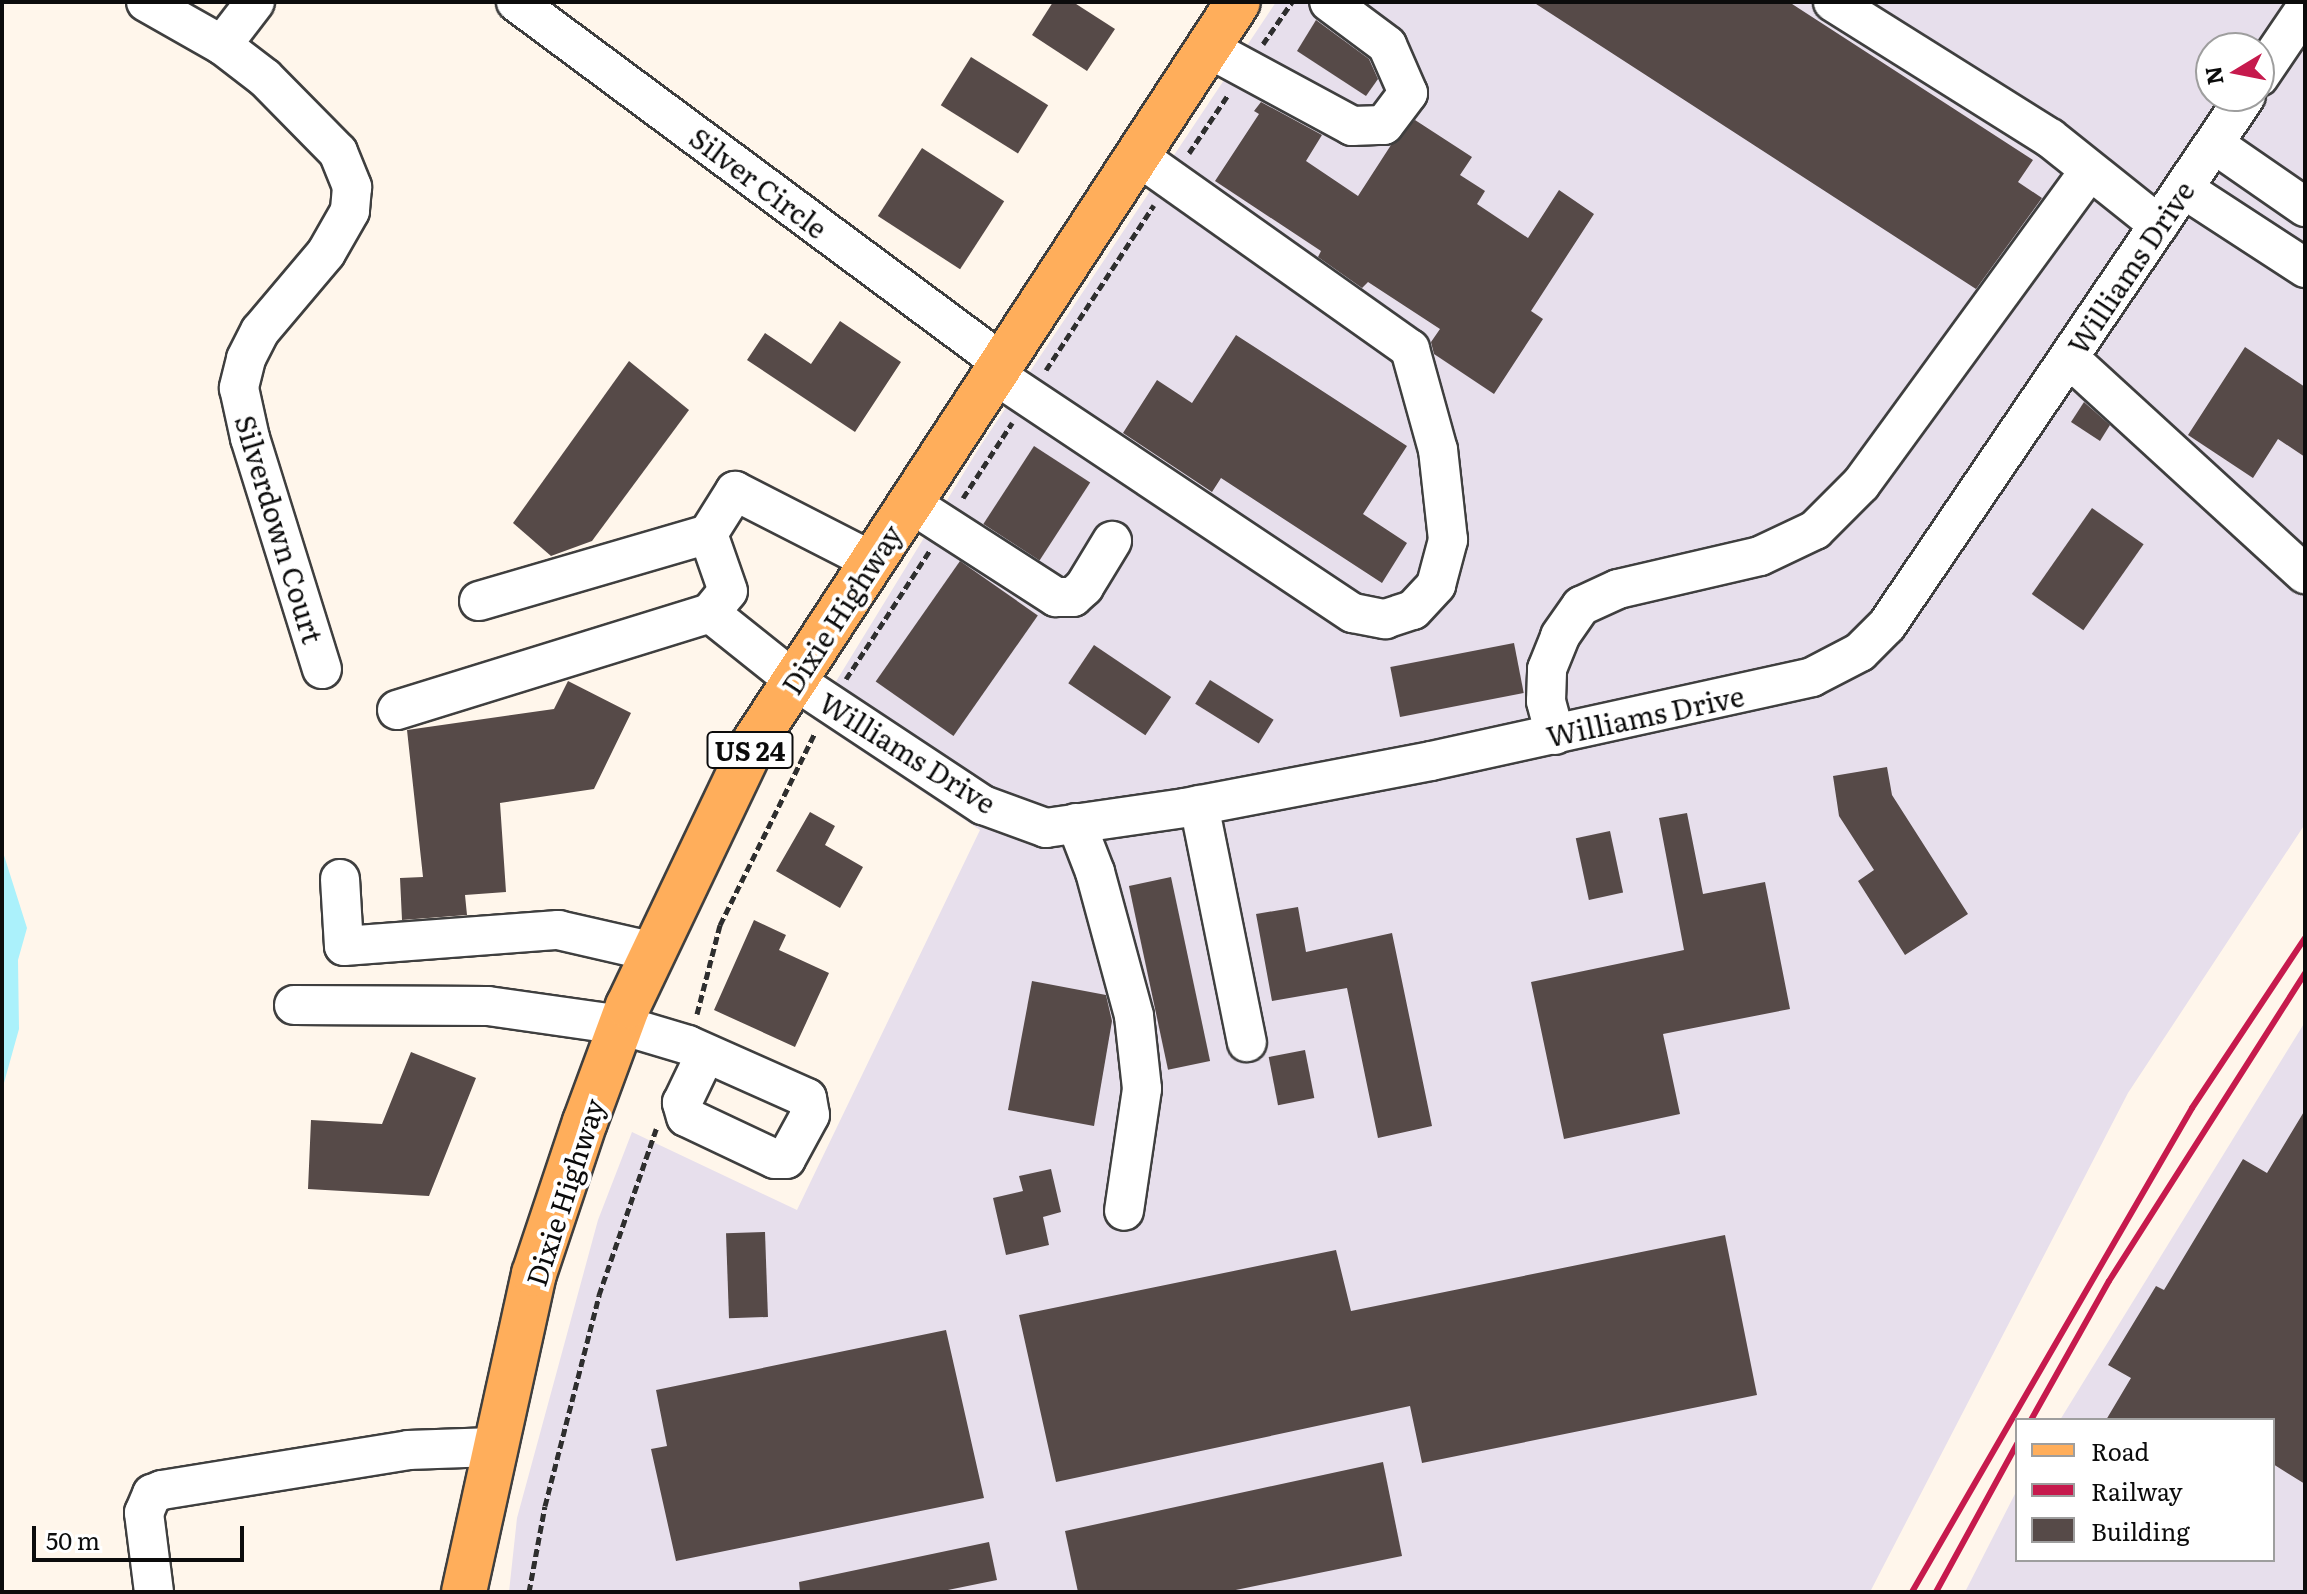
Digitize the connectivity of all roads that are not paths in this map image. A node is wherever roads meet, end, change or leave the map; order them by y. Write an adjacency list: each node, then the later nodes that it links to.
1 (146, 2): 8 (street, Silverdown Court)
2 (255, 2): 8 (street)
3 (516, 2): 20 (street, Silver Circle)
4 (1329, 2): 9 (street)
5 (1833, 2): 14 (street)
6 (1233, 4): 9 (main road, Dixie Highway / US 24)
7 (2305, 9): 10 (street)
8 (222, 45): 28 (street, Silverdown Court)
9 (1208, 48): 13 (main road, Dixie Highway / US 24)
10 (2275, 53)
11 (2235, 112): 12 (street, Williams Drive)
12 (2214, 144): 15 (street, Williams Drive); 16 (street)
13 (1136, 155): 20 (main road, Dixie Highway / US 24); 20 (street, Silver Circle)
14 (2089, 171): 17 (street); 31 (street)
15 (2184, 189): 17 (street, Williams Drive); 18 (street)
16 (2305, 207)
17 (2159, 225): 19 (street, Williams Drive)
18 (2305, 268)
19 (2069, 358): 25 (street); 31 (street, Williams Drive)
20 (1008, 378): 21 (main road, Dixie Highway / US 24)
21 (928, 514): 23 (street); 24 (main road, Dixie Highway / US 24)
22 (708, 534): 24 (street); 26 (street); 27 (street)
23 (1112, 541)
24 (872, 561): 29 (main road, Dixie Highway / US 24)
25 (2305, 574)
26 (479, 601)
27 (710, 613): 29 (street, Williams Drive); 30 (street)
28 (322, 669)
29 (794, 680): 33 (street, Williams Drive); 35 (main road, Dixie Highway / US 24)
30 (397, 710)
31 (1555, 735): 32 (street, Williams Drive)
32 (1199, 805): 33 (street, Williams Drive); 38 (street)
33 (1076, 823): 40 (street)
34 (340, 879): 35 (street)
35 (654, 952): 37 (main road, Dixie Highway / US 24)
36 (294, 1005): 37 (street)
37 (621, 1025): 39 (street); 41 (main road, Dixie Highway / US 24)
38 (1247, 1042)
39 (696, 1050)
40 (1124, 1211)
41 (494, 1447): 42 (street); 43 (main road, Dixie Highway / US 24)
42 (154, 1592)
43 (464, 1592)

